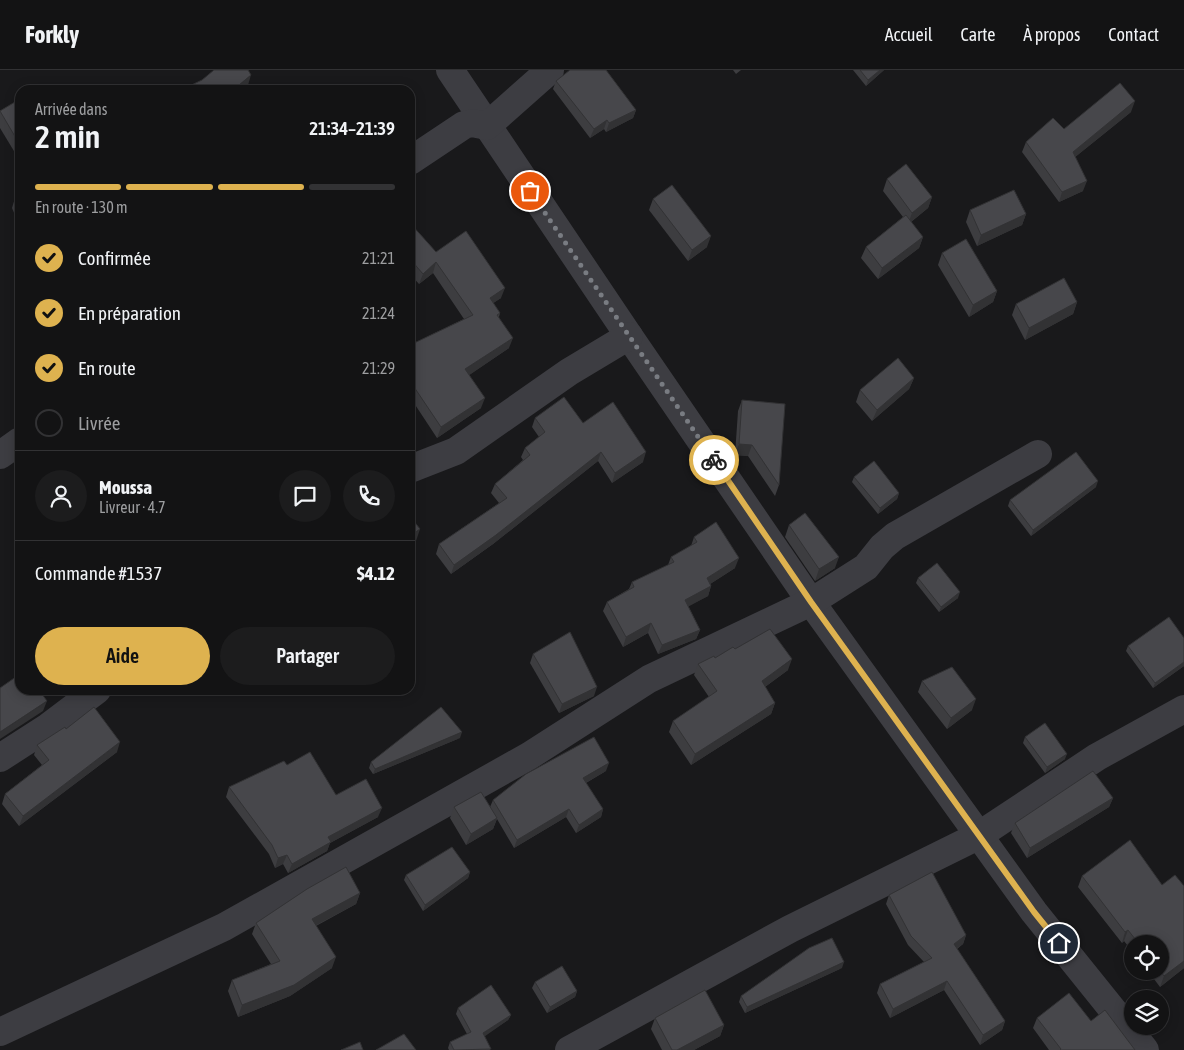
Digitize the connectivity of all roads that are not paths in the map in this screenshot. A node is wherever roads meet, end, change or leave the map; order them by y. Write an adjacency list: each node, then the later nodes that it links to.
1 (450, 70): 3 (street)
2 (550, 70): 3 (street)
3 (487, 126): 4 (street); 5 (street)
4 (415, 157)
5 (629, 336): 9 (street); 10 (street)
6 (15, 444): 8 (street)
7 (1038, 454): 10 (street)
8 (0, 455)
9 (415, 467)
10 (811, 602): 14 (street); 15 (street)
11 (90, 695): 13 (street)
12 (1184, 709): 14 (street)
13 (0, 758)
14 (978, 836): 16 (street); 17 (street)
15 (0, 1032)
16 (569, 1050)
17 (1145, 1050)

